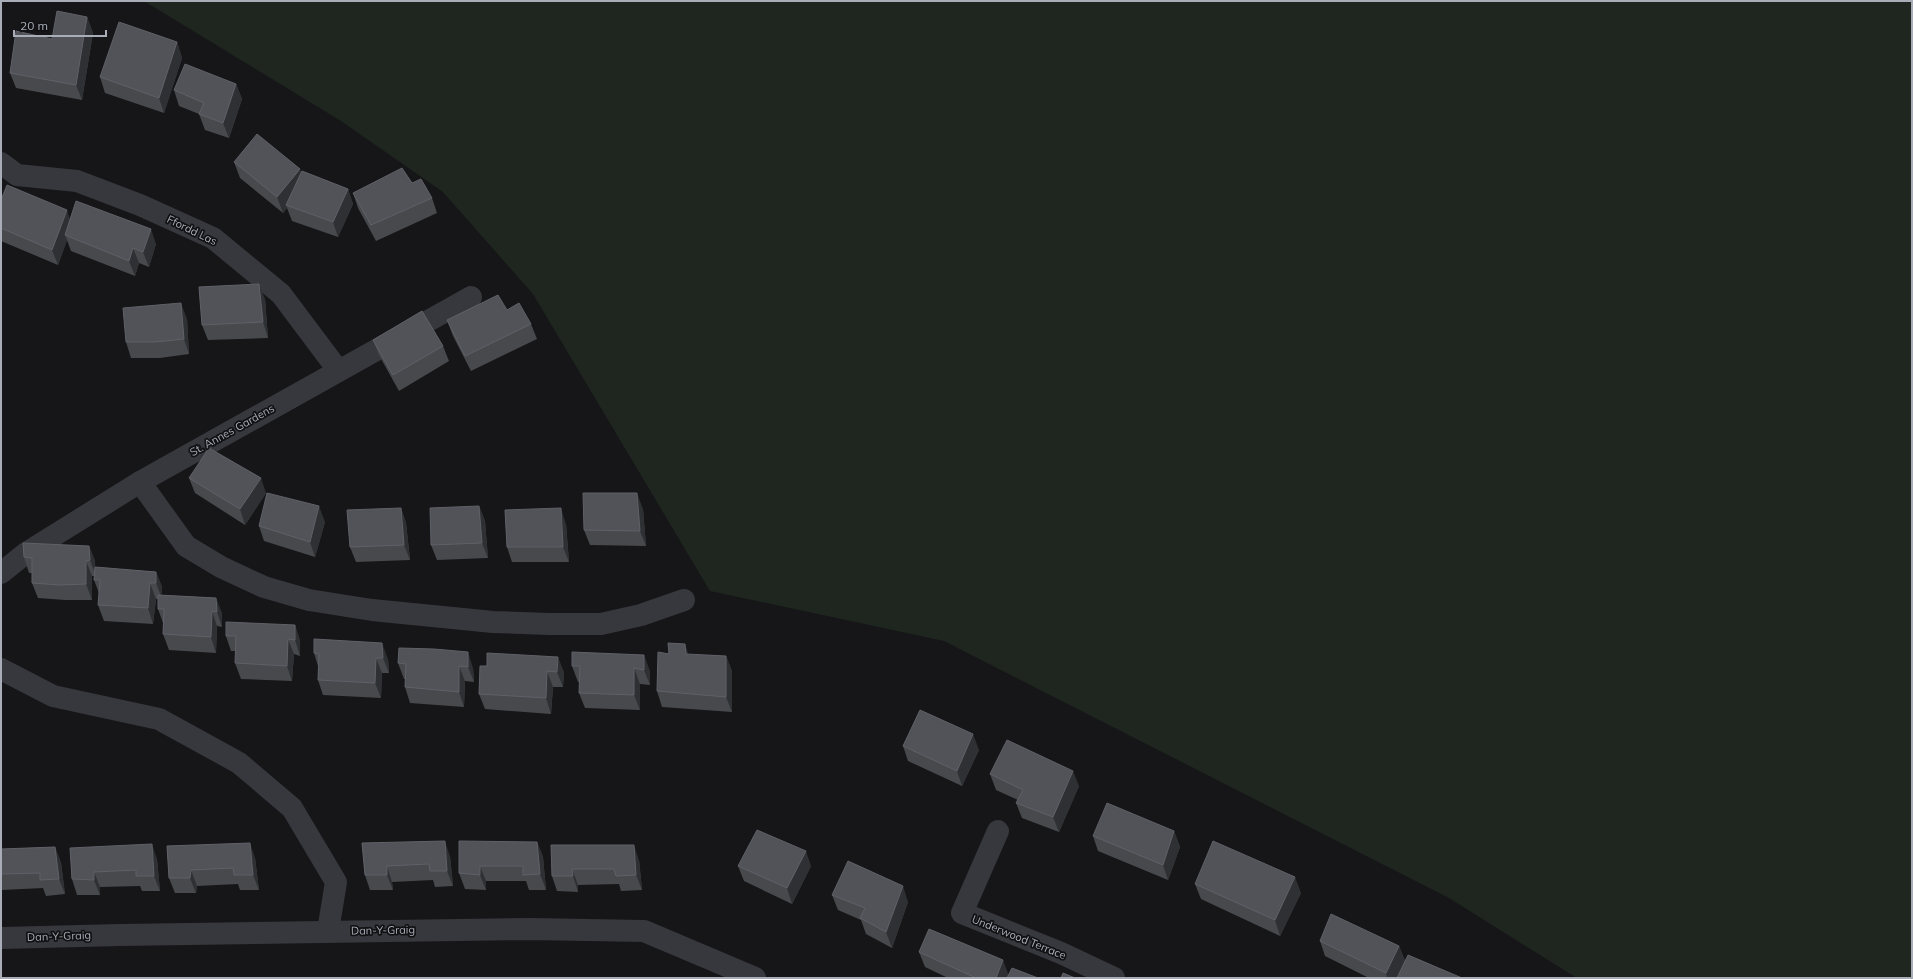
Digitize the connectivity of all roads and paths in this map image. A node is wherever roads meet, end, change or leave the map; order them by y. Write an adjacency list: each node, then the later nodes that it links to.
1 (1, 163): 3 (street, Ffordd Las)
2 (471, 297): 3 (street, St. Annes Gardens)
3 (338, 370): 4 (street, St. Annes Gardens)
4 (140, 482): 5 (street, St. Annes Gardens); 6 (street)
5 (1, 574)
6 (684, 600)
7 (1, 668): 9 (street)
8 (998, 831): 12 (street, Underwood Terrace)
9 (328, 931): 10 (street, Dan-Y-Graig); 11 (street, Dan-Y-Graig)
10 (1, 938)
11 (755, 978)
12 (1114, 978)

